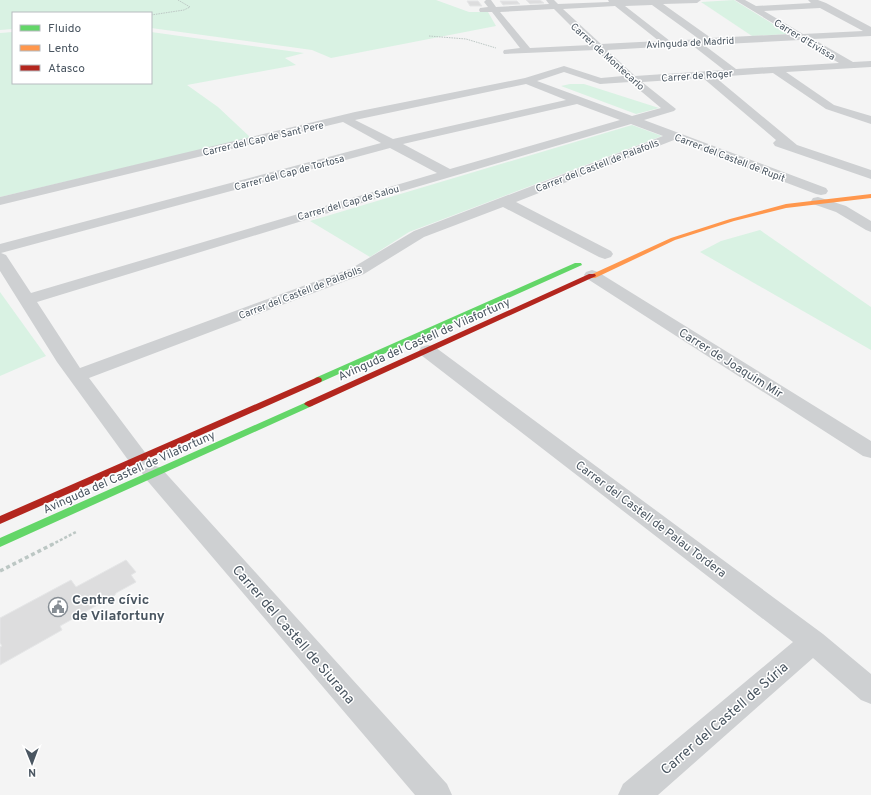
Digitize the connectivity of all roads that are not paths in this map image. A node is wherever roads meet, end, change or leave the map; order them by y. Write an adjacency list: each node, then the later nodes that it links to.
1 (487, 0): 12 (street)
2 (678, 0): 3 (street); 7 (street)
3 (697, 0)
4 (739, 0): 10 (street, Carrer d'Eivissa)
5 (812, 0): 9 (street)
6 (614, 2): 7 (street); 8 (street); 17 (street)
7 (654, 2): 15 (street)
8 (552, 3): 12 (street); 18 (street, Carrer de Montecarlo)
9 (823, 6): 10 (street); 13 (street)
10 (755, 9): 14 (street, Carrer d'Eivissa)
11 (483, 10): 12 (street)
12 (494, 10): 19 (street)
13 (871, 32): 14 (street, Avinguda de Madrid)
14 (801, 36): 15 (street, Avinguda de Madrid); 22 (street, Carrer d'Eivissa)
15 (708, 41): 16 (street, Avinguda de Madrid)
16 (694, 42): 17 (street, Avinguda de Madrid); 25 (street)
17 (667, 43): 18 (street, Avinguda de Madrid)
18 (598, 47): 19 (street, Avinguda de Madrid); 28 (street, Carrer de Montecarlo)
19 (527, 51): 20 (street, Avinguda de Madrid)
20 (508, 52)
21 (871, 64): 22 (street, Carrer de Roger)
22 (850, 65): 24 (street, Carrer de Roger); 27 (street, Carrer d'Eivissa)
23 (564, 69): 28 (street, Carrer de Roger); 29 (street); 30 (street)
24 (775, 70): 25 (street, Carrer de Roger); 36 (street)
25 (733, 72): 26 (street, Carrer de Roger)
26 (705, 74): 28 (street, Carrer de Roger); 40 (street)
27 (866, 74)
28 (632, 78): 33 (street, Carrer de Montecarlo)
29 (527, 81): 32 (street, Carrer del Castell de Rupit); 34 (street, Carrer del Cap de Sant Pere)
30 (621, 90)
31 (635, 96): 33 (street)
32 (579, 100): 35 (street, Carrer del Castell de Rupit); 39 (street, Carrer del Cap de Tortosa)
33 (670, 109): 35 (street, Carrer del Cap de Salou)
34 (346, 118): 39 (street); 46 (street, Carrer del Cap de Sant Pere)
35 (631, 120): 37 (street, Carrer del Castell de Rupit); 41 (street, Carrer del Cap de Salou)
36 (871, 120)
37 (674, 136): 44 (street, Carrer del Castell de Rupit); 47 (street, Carrer del Castell de Palafolls)
38 (766, 139): 40 (street)
39 (393, 144): 41 (street); 49 (street, Carrer del Cap de Tortosa)
40 (792, 147): 42 (street)
41 (448, 173): 53 (street, Carrer del Cap de Salou)
42 (871, 175)
43 (799, 194): 44 (street, Avinguda del Castell de Vilafortuny)
44 (823, 194): 45 (street, Avinguda del Castell de Vilafortuny); 48 (street, Carrer del Castell de Rupit); 52 (street, Avinguda del Castell de Vilafortuny)
45 (871, 196)
46 (0, 201)
47 (502, 201): 50 (street); 55 (street, Carrer del Castell de Palafolls)
48 (871, 227)
49 (0, 249)
50 (608, 252): 57 (street, Avinguda del Castell de Vilafortuny)
51 (0, 258): 53 (street, Carrer del Castell de Siurana)
52 (592, 276): 54 (street, Avinguda del Castell de Vilafortuny); 56 (street, Carrer de Joaquim Mir)
53 (27, 300): 55 (street, Carrer del Castell de Siurana)
54 (428, 351): 57 (street, Avinguda del Castell de Vilafortuny); 60 (street, Carrer del Castell de Palau Tordera)
55 (78, 376): 57 (street, Carrer del Castell de Siurana)
56 (871, 451)
57 (146, 466): 58 (street, Avinguda del Castell de Vilafortuny); 59 (street, Avinguda del Castell de Vilafortuny); 62 (street, Carrer del Castell de Siurana)
58 (0, 520)
59 (0, 543)
60 (813, 642): 61 (street, Carrer del Castell de Palau Tordera); 63 (street, Carrer del Castell de Súria)
61 (871, 692)
62 (436, 795)
63 (634, 795)

